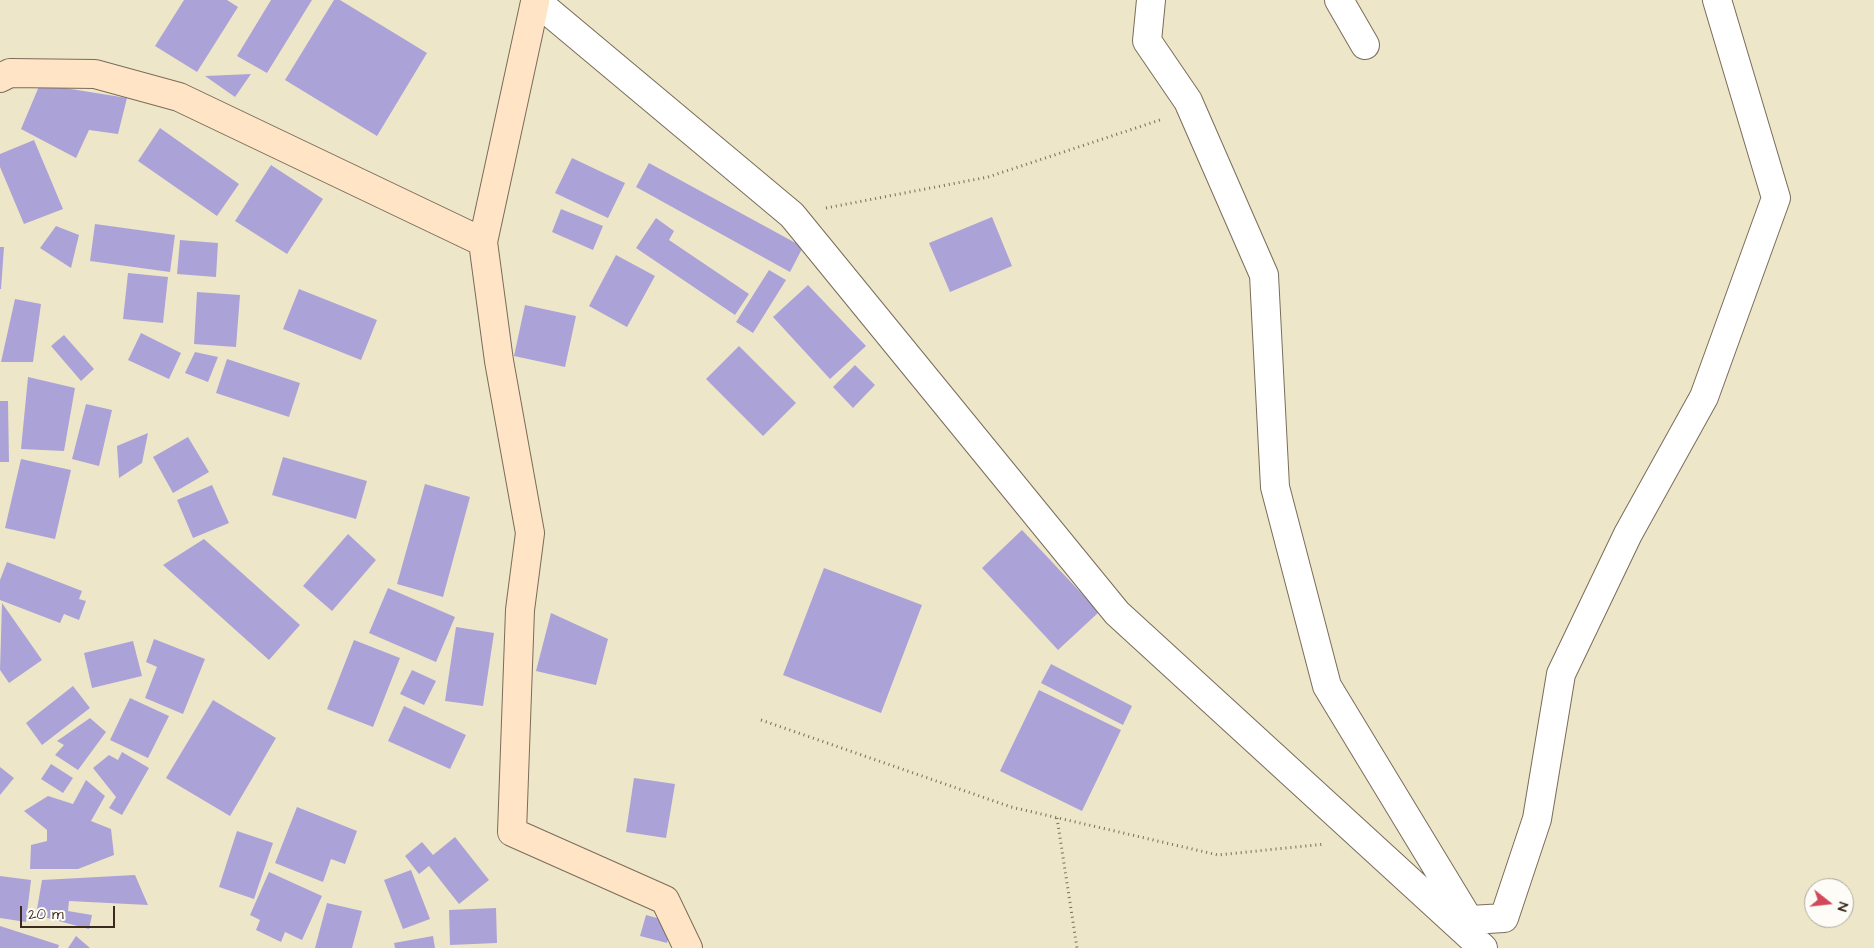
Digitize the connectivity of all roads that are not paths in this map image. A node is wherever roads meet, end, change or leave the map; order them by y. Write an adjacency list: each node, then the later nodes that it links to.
1 (1151, 0): 8 (street)
2 (1339, 0): 5 (street)
3 (1717, 0): 8 (street)
4 (535, 1): 7 (street); 8 (street)
5 (1365, 45)
6 (0, 78): 7 (street)
7 (483, 242): 9 (street)
8 (1462, 920): 10 (street)
9 (688, 948)
10 (1483, 948)

